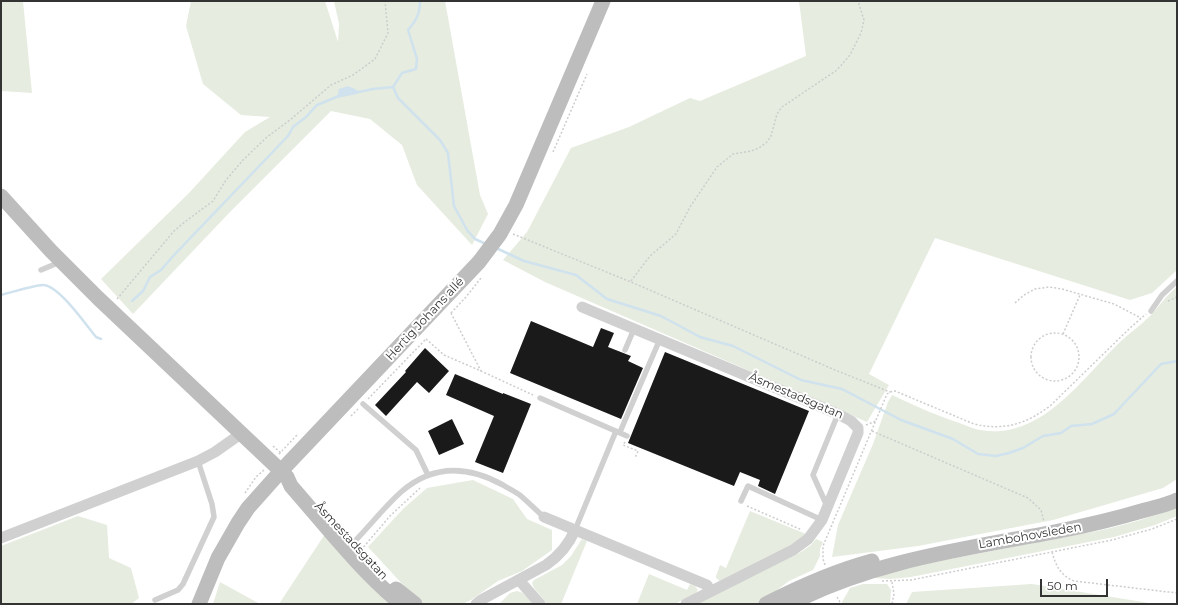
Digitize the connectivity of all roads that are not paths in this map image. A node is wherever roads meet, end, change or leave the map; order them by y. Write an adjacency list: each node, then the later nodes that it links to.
1 (603, 1): 18 (street, Hertig Johans allé)
2 (1, 196): 3 (street, Åsmestadsgatan)
3 (62, 262): 4 (lane); 15 (street, Åsmestadsgatan)
4 (40, 270)
5 (1177, 281): 7 (lane)
6 (582, 307): 8 (street, Åsmestadsgatan)
7 (1151, 310)
8 (634, 329): 9 (street, Åsmestadsgatan); 10 (lane)
9 (660, 339): 13 (street, Åsmestadsgatan); 14 (lane)
10 (625, 350)
11 (540, 398): 14 (lane)
12 (363, 404): 19 (lane)
13 (838, 414): 23 (lane); 23 (street, Åsmestadsgatan)
14 (618, 432): 16 (lane); 27 (lane)
15 (242, 433): 17 (street); 18 (street, Åsmestadsgatan)
16 (627, 436)
17 (198, 461): 28 (street); 34 (lane)
18 (284, 474): 29 (street, Åsmestadsgatan); 35 (street, Hertig Johans allé)
19 (428, 475): 25 (lane); 29 (lane)
20 (1177, 492): 24 (street, Lambohovsleden)
21 (1177, 500): 24 (street, Lambohovsleden)
22 (741, 501): 26 (lane)
23 (828, 506): 26 (street, Åsmestadsgatan)
24 (1133, 514): 30 (street, Lambohovsleden)
25 (544, 517): 27 (street)
26 (822, 520): 32 (street, Åsmestadsgatan)
27 (575, 530): 31 (street); 32 (street)
28 (1, 538)
29 (353, 548): 36 (street, Åsmestadsgatan); 37 (street, Åsmestadsgatan)
30 (927, 556): 42 (street, Lambohovsleden); 43 (street, Lambohovsleden)
31 (519, 580): 33 (street); 40 (street)
32 (710, 590): 41 (street, Åsmestadsgatan)
33 (496, 592): 38 (street); 39 (street)
34 (155, 600)
35 (199, 604)
36 (401, 604)
37 (415, 604)
38 (476, 604)
39 (491, 604)
40 (540, 604)
41 (686, 604)
42 (766, 604)
43 (790, 604)

